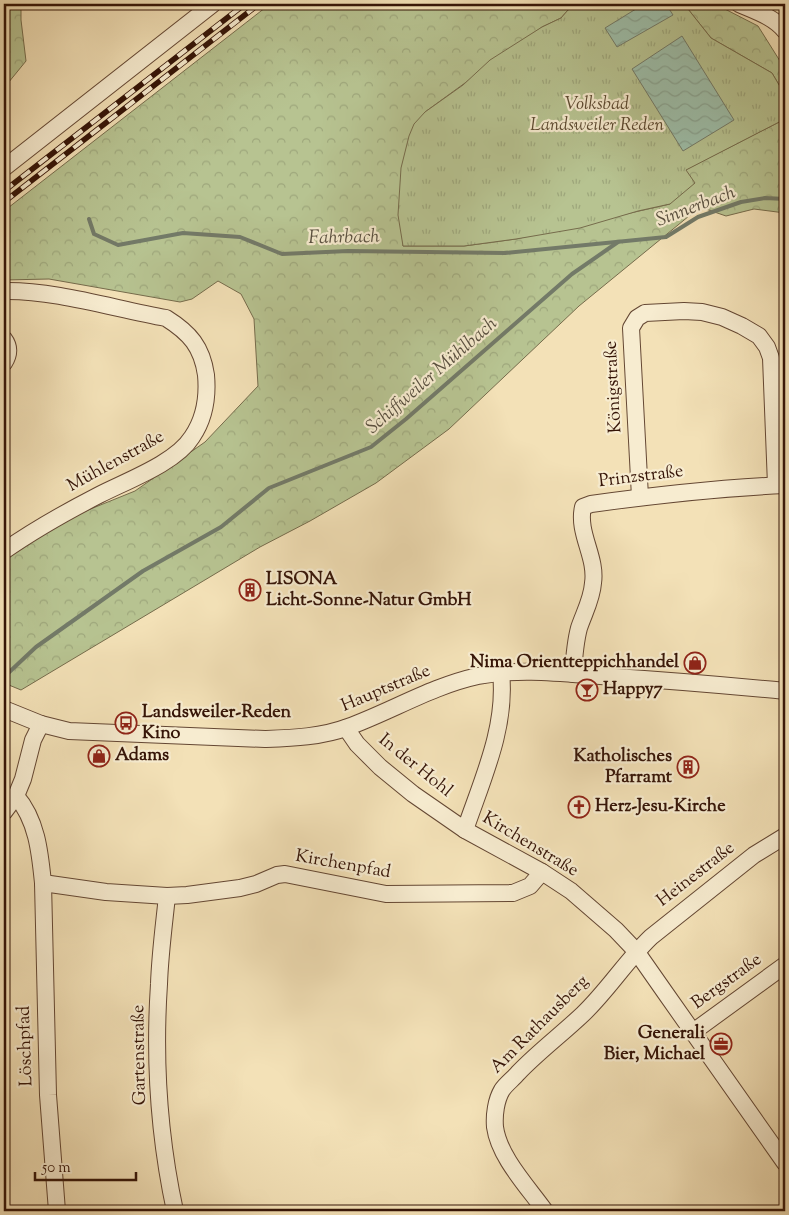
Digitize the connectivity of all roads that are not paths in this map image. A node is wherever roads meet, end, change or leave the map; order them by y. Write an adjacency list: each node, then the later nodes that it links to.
1 (213, 4): 4 (street)
2 (739, 4): 3 (street)
3 (785, 31)
4 (4, 168)
5 (4, 290): 10 (street, Mühlenstraße)
6 (4, 339): 7 (street)
7 (4, 363)
8 (781, 485): 9 (street, Prinzstraße); 9 (street, Königstraße)
9 (640, 497): 12 (street, Prinzstraße)
10 (4, 551)
11 (501, 673): 12 (street, Hauptstraße); 16 (street, Hauptstraße); 19 (street, Kirchenstraße)
12 (573, 674): 13 (street, Hauptstraße)
13 (785, 691)
14 (4, 709): 15 (street, Hauptstraße)
15 (40, 724): 16 (street, Hauptstraße); 17 (street)
16 (346, 728): 19 (street, In der Hohl)
17 (16, 796): 18 (street); 22 (street, Löschpfad)
18 (4, 812)
19 (466, 830): 21 (street, Kirchenstraße)
20 (785, 836): 24 (street, Heinestraße)
21 (542, 872): 23 (street, Kirchenpfad); 24 (street, Kirchenstraße)
22 (43, 884): 23 (street, Kirchenpfad); 28 (street, Löschpfad)
23 (167, 896): 29 (street, Gartenstraße)
24 (636, 951): 26 (street, Kirchenstraße); 30 (street, Am Rathausberg)
25 (785, 965): 26 (street, Bergstraße)
26 (693, 1032): 27 (street, Kirchenstraße)
27 (785, 1163)
28 (57, 1211)
29 (175, 1211)
30 (545, 1211)

